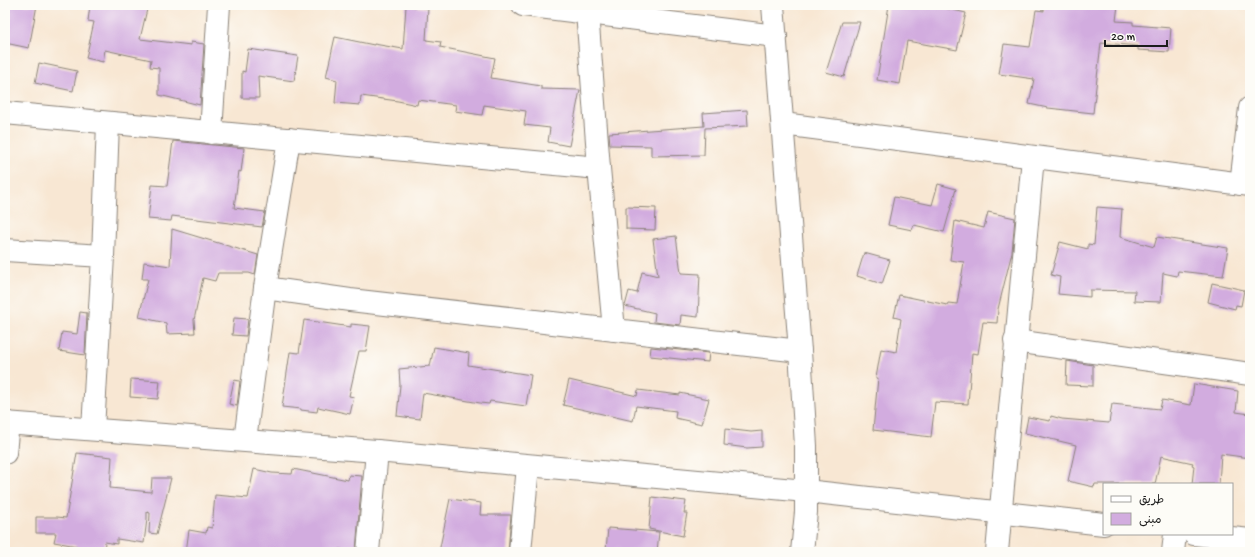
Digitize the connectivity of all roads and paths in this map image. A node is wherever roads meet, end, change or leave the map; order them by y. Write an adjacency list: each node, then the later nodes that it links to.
1 (219, 5): 10 (street)
2 (523, 5): 4 (street)
3 (773, 5): 5 (street)
4 (587, 12): 5 (street); 13 (street)
5 (776, 36): 9 (street)
6 (1250, 108): 14 (street)
7 (5, 113): 8 (street)
8 (108, 123): 10 (street); 16 (street)
9 (783, 124): 12 (street); 20 (street)
10 (211, 133): 11 (street)
11 (289, 139): 13 (street); 17 (street)
12 (1033, 157): 14 (street); 19 (street)
13 (599, 168): 18 (street)
14 (1245, 185)
15 (5, 250): 16 (street)
16 (103, 256): 23 (street)
17 (265, 288): 18 (street); 24 (street)
18 (614, 330): 20 (street)
19 (1016, 341): 21 (street); 29 (street)
20 (800, 351): 28 (street)
21 (1250, 374)
22 (6, 423): 23 (street); 26 (street)
23 (93, 429): 24 (street)
24 (245, 440): 25 (street)
25 (377, 451): 27 (street); 34 (street)
26 (5, 453)
27 (528, 466): 28 (street); 35 (street)
28 (806, 491): 29 (street); 36 (street)
29 (1001, 512): 30 (street); 37 (street)
30 (1103, 524)
31 (1175, 535): 38 (street)
32 (1203, 535): 33 (street)
33 (1250, 540)
34 (368, 552)
35 (520, 552)
36 (802, 552)
37 (997, 552)
38 (1173, 552)

